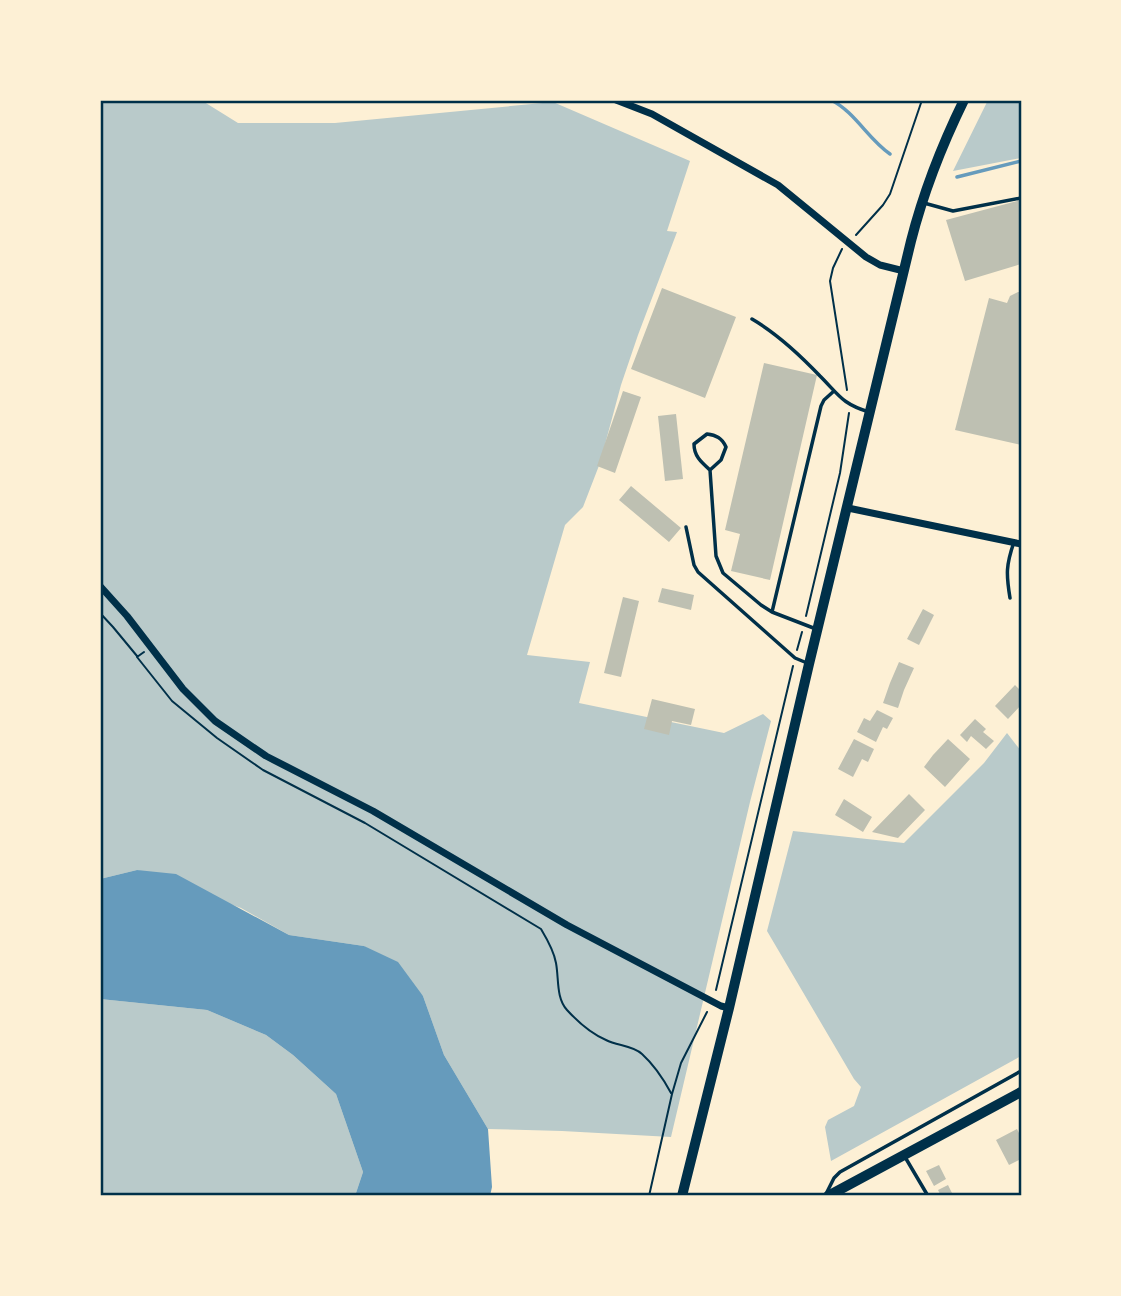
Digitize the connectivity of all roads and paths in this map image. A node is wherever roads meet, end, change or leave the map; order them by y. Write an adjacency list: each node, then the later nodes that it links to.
1 (616, 100): 7 (street)
2 (922, 100): 6 (path)
3 (964, 100): 5 (main road)
4 (1021, 198): 5 (lane)
5 (921, 202): 7 (main road)
6 (853, 237)
7 (904, 271): 10 (main road)
8 (752, 319): 9 (lane)
9 (834, 391): 10 (lane); 17 (lane)
10 (871, 412): 12 (main road)
11 (710, 470): 11 (lane); 17 (lane)
12 (848, 508): 14 (street); 19 (main road)
13 (686, 527): 22 (lane)
14 (1018, 543): 16 (lane)
15 (100, 586): 20 (street)
16 (1010, 598)
17 (772, 611): 19 (lane)
18 (100, 613): 21 (path)
19 (818, 630): 22 (main road)
20 (150, 646): 21 (path); 23 (street)
21 (137, 657): 27 (path)
22 (809, 664): 23 (main road)
23 (729, 1008): 30 (main road)
24 (709, 1009): 27 (path)
25 (1021, 1071): 31 (lane)
26 (1021, 1092): 28 (main road)
27 (671, 1094): 29 (path)
28 (904, 1155): 31 (main road); 32 (lane)
29 (649, 1196)
30 (682, 1196)
31 (827, 1196)
32 (928, 1196)

